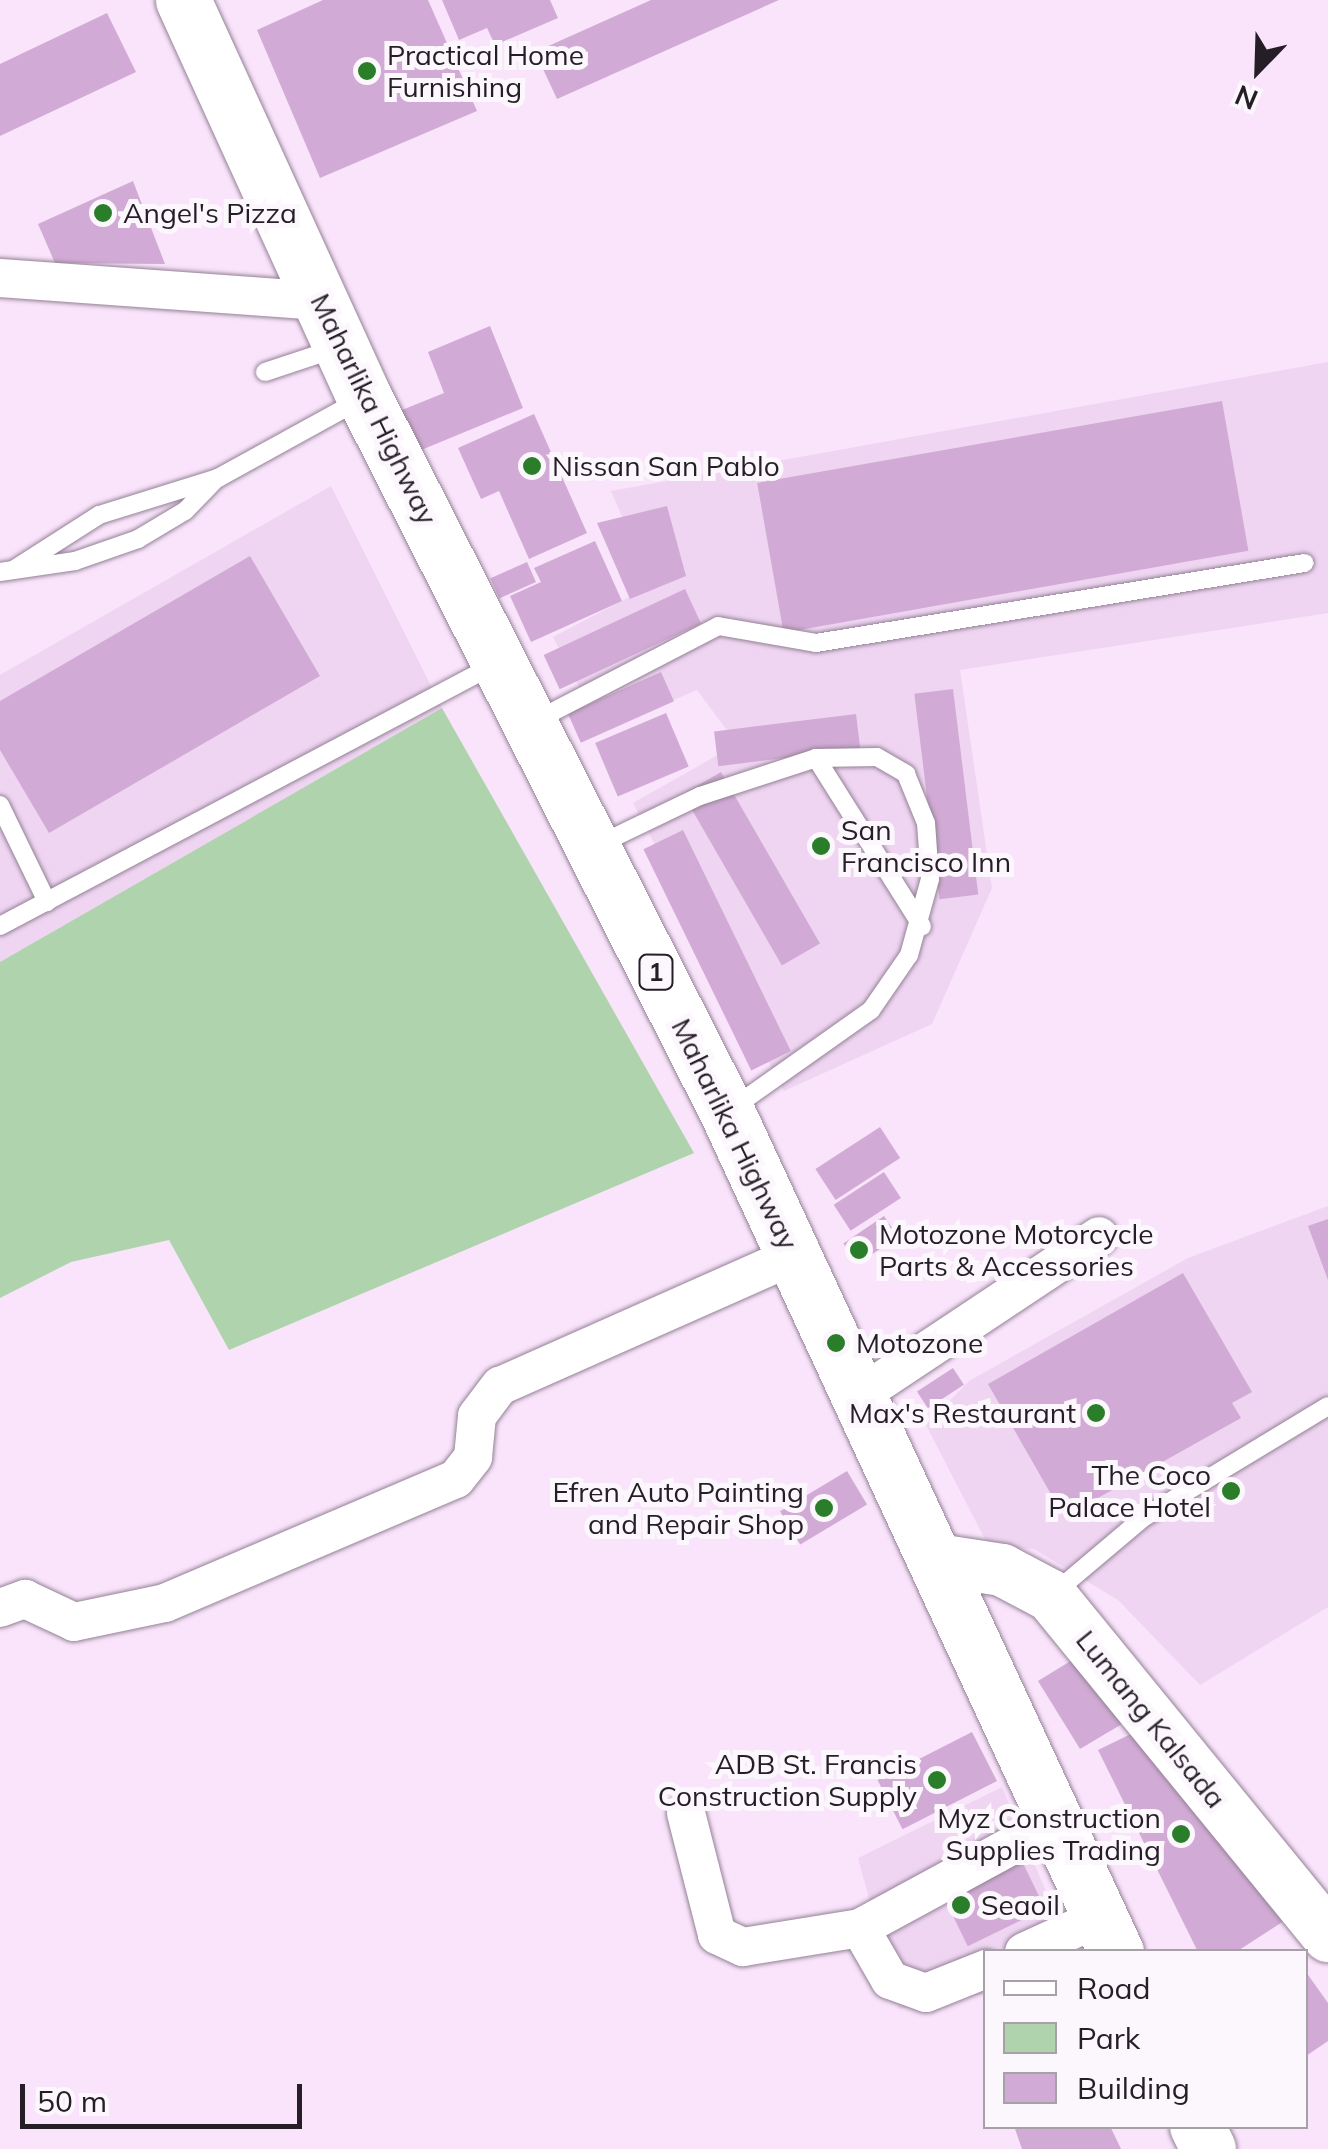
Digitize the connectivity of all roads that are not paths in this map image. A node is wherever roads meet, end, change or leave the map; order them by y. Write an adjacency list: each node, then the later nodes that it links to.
1 (183, 0): 3 (main road, Maharlika Highway / 1)
2 (0, 278): 3 (street)
3 (332, 324): 4 (lane); 5 (main road, Maharlika Highway / 1)
4 (265, 372)
5 (364, 396): 6 (lane); 9 (main road, Maharlika Highway / 1)
6 (218, 478): 8 (lane); 8 (lane)
7 (1304, 563): 10 (lane)
8 (6, 571)
9 (499, 662): 10 (main road, Maharlika Highway / 1); 14 (lane)
10 (530, 724): 13 (main road, Maharlika Highway / 1)
11 (816, 758): 13 (lane); 16 (lane); 16 (lane)
12 (0, 805): 14 (lane)
13 (593, 848): 17 (main road, Maharlika Highway / 1)
14 (47, 902): 15 (lane)
15 (0, 926)
16 (922, 926): 17 (lane)
17 (727, 1112): 19 (main road, Maharlika Highway / 1)
18 (1099, 1236): 20 (street)
19 (794, 1256): 20 (main road, Maharlika Highway / 1); 24 (street)
20 (860, 1396): 22 (main road, Maharlika Highway / 1)
21 (1328, 1406): 23 (lane)
22 (937, 1560): 23 (street, Lumang Kalsada); 26 (main road, Maharlika Highway / 1)
23 (1051, 1596): 29 (street, Lumang Kalsada)
24 (0, 1608)
25 (686, 1813): 27 (street)
26 (1057, 1821): 27 (street); 28 (main road, Maharlika Highway / 1)
27 (860, 1928): 31 (street)
28 (1108, 1934): 30 (street)
29 (1328, 1936)
30 (1038, 1949)
31 (983, 1970)

